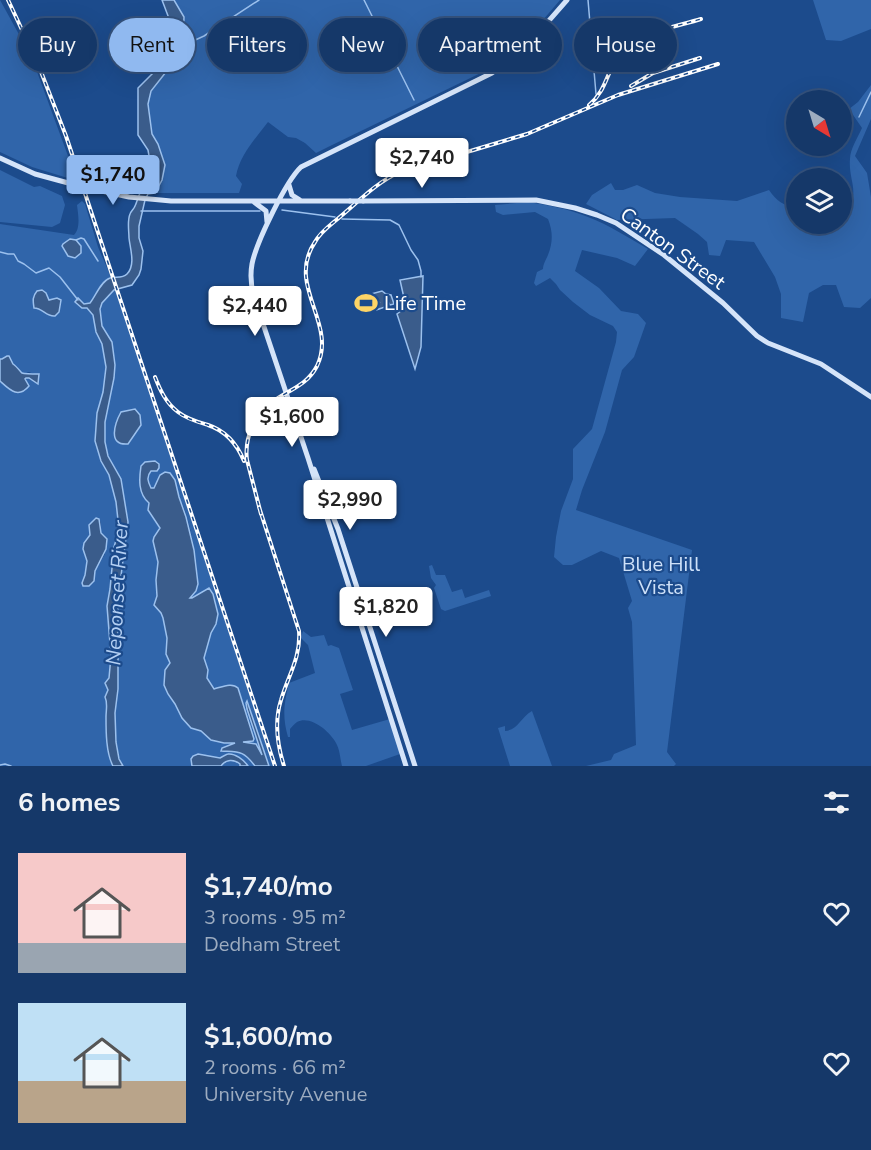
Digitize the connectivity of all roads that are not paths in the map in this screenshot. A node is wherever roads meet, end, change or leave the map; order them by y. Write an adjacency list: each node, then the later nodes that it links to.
1 (567, 0): 3 (main road)
2 (0, 158): 4 (main road, Canton Street, bridge)
3 (290, 180): 5 (main road); 6 (main road)
4 (253, 201): 5 (main road, Canton Street); 7 (main road)
5 (279, 201): 6 (main road, Canton Street); 7 (main road)
6 (301, 201): 8 (main road, Canton Street, bridge)
7 (266, 226): 9 (main road)
8 (871, 397)
9 (308, 458): 10 (main road); 11 (main road)
10 (406, 766)
11 (415, 766)

